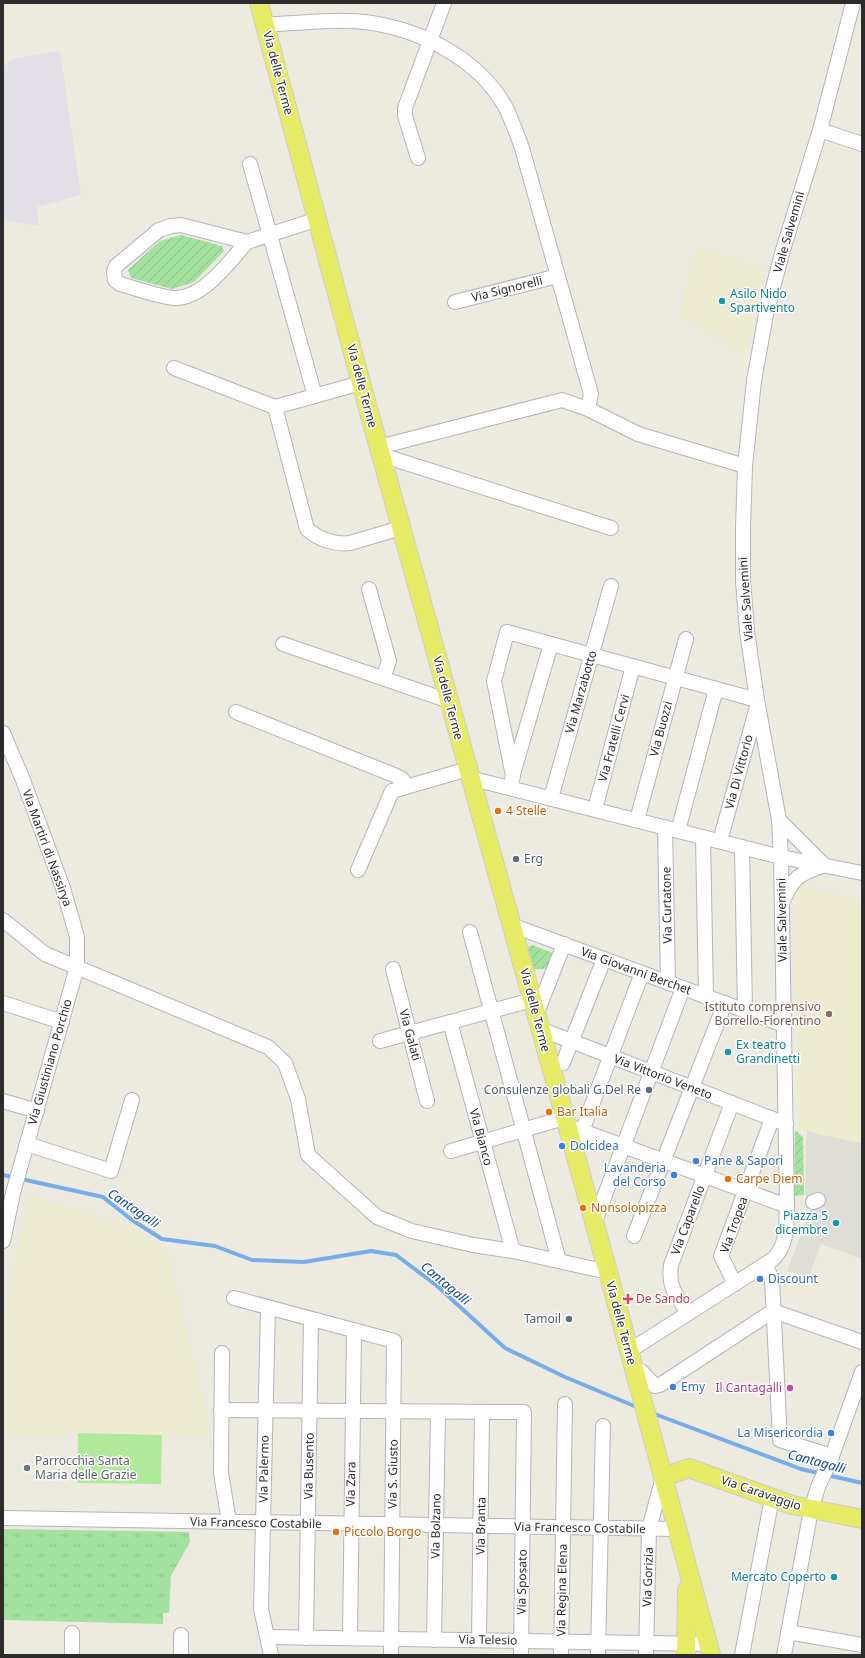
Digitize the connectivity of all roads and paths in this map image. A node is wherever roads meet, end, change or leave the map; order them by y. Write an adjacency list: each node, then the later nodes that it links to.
1 (259, 3): 4 (main road, Via delle Terme)
2 (444, 3): 5 (street)
3 (853, 3): 6 (street, Viale Salvemini)
4 (265, 25): 5 (street); 10 (main road, Via delle Terme)
5 (430, 41): 8 (street); 13 (street)
6 (820, 130): 7 (street); 21 (street, Viale Salvemini)
7 (862, 144)
8 (418, 158)
9 (250, 164): 11 (street)
10 (318, 219): 11 (street); 16 (main road, Via delle Terme)
11 (270, 236): 12 (street); 17 (street)
12 (247, 242): 12 (street)
13 (558, 276): 14 (street, Via Signorelli); 19 (street)
14 (455, 302)
15 (174, 368): 18 (street)
16 (361, 383): 17 (street); 20 (main road, Via delle Terme)
17 (315, 396): 18 (street)
18 (275, 407): 22 (street)
19 (588, 409): 20 (street); 21 (street)
20 (380, 451): 22 (main road, Via delle Terme); 23 (street)
21 (745, 466): 35 (street, Viale Salvemini)
22 (401, 528): 34 (main road, Via delle Terme)
23 (611, 528)
24 (611, 586): 29 (street, Via Marzabotto)
25 (369, 589): 31 (street)
26 (686, 639): 32 (street, Via Buozzi)
27 (283, 644): 31 (street)
28 (551, 644): 29 (street); 39 (street); 39 (street)
29 (592, 655): 30 (street); 41 (street, Via Marzabotto)
30 (633, 666): 32 (street); 42 (street, Via Fratelli Cervi)
31 (383, 678): 34 (street)
32 (675, 678): 33 (street); 43 (street, Via Buozzi)
33 (716, 689): 35 (street); 45 (street, Via Curtatone)
34 (449, 701): 38 (main road, Via delle Terme)
35 (758, 701): 44 (street, Viale Salvemini); 47 (street, Via Di Vittorio)
36 (236, 712): 40 (street)
37 (3, 733): 59 (street, Via Martiri di Nassirya)
38 (469, 773): 39 (street); 40 (street); 55 (main road, Via delle Terme)
39 (511, 782): 41 (street)
40 (406, 787): 51 (street)
41 (551, 798): 42 (street)
42 (595, 809): 43 (street)
43 (637, 820): 45 (street)
44 (779, 820): 49 (street, Viale Salvemini); 50 (street)
45 (671, 829): 46 (street); 62 (street, Via Curtatone)
46 (703, 837): 47 (street); 64 (street)
47 (720, 841): 48 (street)
48 (742, 847): 49 (street); 68 (street)
49 (781, 857): 50 (street); 53 (street, Viale Salvemini)
50 (824, 865): 52 (street); 53 (street)
51 (358, 870)
52 (862, 873)
53 (782, 903): 72 (street, Viale Salvemini)
54 (3, 920): 59 (street)
55 (511, 925): 57 (street, Via Giovanni Berchet); 69 (main road, Via delle Terme)
56 (470, 932): 67 (street)
57 (564, 944): 58 (street, Via Giovanni Berchet); 69 (street)
58 (604, 959): 61 (street, Via Giovanni Berchet); 75 (street)
59 (77, 967): 70 (street, Via Giustiniano Porchio); 100 (street)
60 (393, 969): 73 (street, Via Galati)
61 (642, 973): 62 (street, Via Giovanni Berchet); 76 (street)
62 (668, 983): 63 (street, Via Giovanni Berchet)
63 (683, 988): 64 (street, Via Giovanni Berchet); 78 (street)
64 (706, 996): 66 (street, Via Giovanni Berchet)
65 (3, 1003): 70 (street)
66 (725, 1003): 68 (street, Via Giovanni Berchet); 79 (street)
67 (492, 1011): 69 (street); 71 (street); 88 (street)
68 (745, 1011): 72 (street, Via Giovanni Berchet)
69 (536, 1015): 75 (street, Via Vittorio Veneto); 86 (main road, Via delle Terme)
70 (62, 1022): 84 (street, Via Giustiniano Porchio)
71 (450, 1022): 73 (street); 89 (street, Via Bianco)
72 (784, 1025): 87 (street, Viale Salvemini)
73 (410, 1033): 74 (street); 82 (street, Via Galati)
74 (380, 1041)
75 (572, 1041): 76 (street, Via Vittorio Veneto); 77 (street)
76 (610, 1056): 78 (street, Via Vittorio Veneto); 86 (street)
77 (563, 1063)
78 (651, 1072): 79 (street, Via Vittorio Veneto); 90 (street)
79 (692, 1088): 83 (street, Via Vittorio Veneto); 93 (street)
80 (132, 1100): 91 (street)
81 (3, 1101): 84 (street)
82 (427, 1101)
83 (732, 1103): 85 (street, Via Vittorio Veneto); 94 (street, Via Caparello)
84 (37, 1111): 91 (street, Via Giustiniano Porchio)
85 (772, 1119): 87 (street, Via Vittorio Veneto); 95 (street, Via Tropea)
86 (571, 1124): 88 (street); 90 (street); 97 (main road, Via delle Terme)
87 (786, 1124): 96 (street, Viale Salvemini)
88 (523, 1130): 89 (street); 101 (street)
89 (482, 1142): 92 (street); 100 (street, Via Bianco)
90 (623, 1146): 93 (street); 97 (street)
91 (26, 1150): 99 (street, Via Giustiniano Porchio)
92 (451, 1151)
93 (664, 1161): 94 (street); 98 (street)
94 (704, 1176): 95 (street); 108 (street, Via Caparello)
95 (746, 1191): 96 (street); 104 (street, Via Tropea)
96 (787, 1206): 102 (street, Viale Salvemini)
97 (594, 1224): 103 (main road, Via delle Terme)
98 (634, 1236)
99 (3, 1241)
100 (513, 1251): 101 (street)
101 (560, 1262): 103 (street)
102 (765, 1264): 104 (street, Viale Salvemini); 107 (street)
103 (608, 1272): 112 (main road, Via delle Terme)
104 (735, 1284): 108 (street, Viale Salvemini)
105 (234, 1298): 106 (street)
106 (268, 1307): 109 (street); 119 (street, Via Palermo)
107 (773, 1311): 111 (street); 114 (street); 126 (street)
108 (688, 1313): 112 (street, Viale Salvemini)
109 (311, 1318): 110 (street); 120 (street, Via Busento)
110 (354, 1330): 121 (street, Via Zara); 122 (street, Via S. Giusto)
111 (862, 1342)
112 (629, 1351): 114 (main road, Via delle Terme)
113 (222, 1353): 118 (street)
114 (634, 1371): 127 (main road, Via delle Terme)
115 (862, 1372): 116 (street)
116 (859, 1391): 126 (street)
117 (565, 1404): 140 (street, Via Regina Elena)
118 (221, 1410): 119 (street); 132 (street)
119 (265, 1410): 120 (street); 133 (street, Via Palermo)
120 (309, 1410): 121 (street); 134 (street, Via Busento)
121 (352, 1411): 122 (street); 135 (street, Via Zara)
122 (394, 1411): 123 (street); 136 (street, Via S. Giusto)
123 (438, 1412): 124 (street); 137 (street, Via Bolzano)
124 (482, 1412): 138 (street, Via Branta); 139 (street, Via Sposato)
125 (603, 1426): 141 (street)
126 (832, 1456): 129 (street)
127 (663, 1477): 128 (main road, Via Caravaggio); 142 (street, Via Gorizia); 143 (main road)
128 (772, 1498): 129 (main road, Via Caravaggio); 166 (street)
129 (811, 1510): 131 (main road, Via Caravaggio); 145 (street)
130 (3, 1518): 132 (street, Via Francesco Costabile)
131 (862, 1519)
132 (229, 1522): 133 (street, Via Francesco Costabile)
133 (263, 1523): 134 (street, Via Francesco Costabile); 148 (street, Via Palermo)
134 (308, 1524): 135 (street, Via Francesco Costabile); 149 (street, Via Busento)
135 (351, 1524): 136 (street, Via Francesco Costabile); 150 (street, Via Zara)
136 (392, 1525): 137 (street, Via Francesco Costabile); 151 (street, Via S. Giusto)
137 (436, 1526): 138 (street, Via Francesco Costabile); 152 (street, Via Bolzano)
138 (480, 1526): 139 (street, Via Francesco Costabile); 153 (street, Via Branta)
139 (522, 1527): 140 (street, Via Francesco Costabile); 154 (street, Via Sposato)
140 (563, 1528): 141 (street, Via Francesco Costabile); 156 (street, Via Regina Elena)
141 (601, 1528): 142 (street, Via Francesco Costabile); 157 (street)
142 (649, 1529): 143 (street, Via Francesco Costabile); 158 (street, Via Gorizia)
143 (677, 1530): 144 (main road)
144 (688, 1568): 159 (main road); 160 (main road)
145 (788, 1632): 155 (street); 167 (street)
146 (72, 1633): 161 (street)
147 (181, 1635): 162 (street)
148 (268, 1637): 149 (street, Via Telesio); 163 (street, Via Palermo)
149 (306, 1638): 150 (street, Via Telesio)
150 (350, 1638): 151 (street, Via Telesio)
151 (391, 1639): 152 (street, Via Telesio); 164 (street, Via S. Giusto)
152 (434, 1640): 153 (street, Via Telesio)
153 (479, 1640): 154 (street, Via Telesio)
154 (521, 1641): 156 (street, Via Telesio); 165 (street, Via Sposato)
155 (862, 1646): 168 (street)
156 (561, 1648): 157 (street, Via Telesio)
157 (598, 1648): 158 (street, Via Telesio)
158 (646, 1649): 159 (street, Via Telesio)
159 (686, 1649): 160 (street, Via Telesio)
160 (709, 1649)
161 (72, 1655)
162 (181, 1655)
163 (271, 1655)
164 (391, 1655)
165 (521, 1655)
166 (742, 1655)
167 (784, 1655)
168 (860, 1655)

